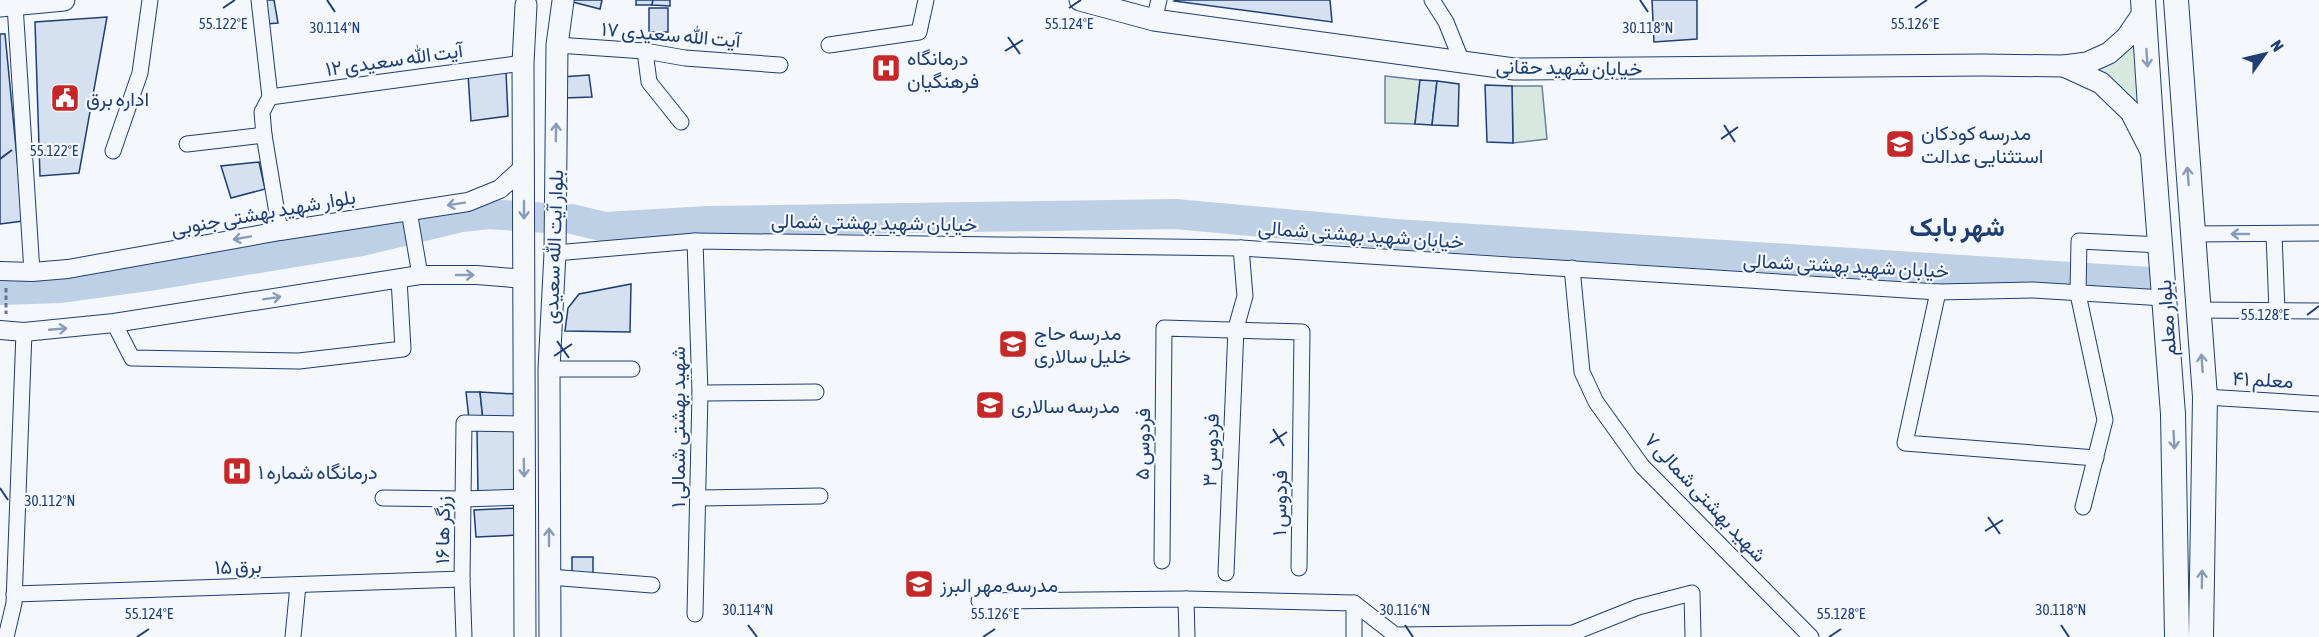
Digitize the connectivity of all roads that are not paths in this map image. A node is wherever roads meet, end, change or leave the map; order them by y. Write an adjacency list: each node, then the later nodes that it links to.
1 (64, 0): 10 (main road)
2 (150, 0): 24 (street)
3 (259, 0): 20 (street)
4 (563, 0): 9 (main road); 13 (main road, بلوار آیت الله سعیدی)
5 (926, 0): 14 (street)
6 (1080, 0): 12 (main road, خیابان شهید حقانی)
7 (1432, 0): 16 (street)
8 (2176, 0): 30 (main road, بلوار معلم, one-way to 8)
9 (521, 2): 17 (main road, بلوار آیت الله سعیدی)
10 (8, 5): 37 (street)
11 (2143, 6): 19 (main road); 25 (main road, بلوار معلم, one-way to 25)
12 (1156, 10): 16 (main road, خیابان شهید حقانی)
13 (557, 45): 15 (street, آیت الله سعیدی ۱۷); 35 (main road, بلوار آیت الله سعیدی, one-way to 13)
14 (829, 45)
15 (645, 51): 18 (street, آیت الله سعیدی ۱۷); 21 (street)
16 (1462, 62): 19 (main road, خیابان شهید حقانی)
17 (524, 63): 20 (street, آیت الله سعیدی ۱۲); 26 (main road, بلوار آیت الله سعیدی)
18 (780, 65)
19 (2064, 66): 25 (main road)
20 (270, 97): 22 (street)
21 (681, 122)
22 (264, 135): 23 (street); 28 (street)
23 (188, 144)
24 (113, 151)
25 (2152, 153): 33 (main road, بلوار معلم)
26 (524, 167): 27 (street, بلوار شهید بهشتی جنوبی, one-way to 27); 41 (main road, بلوار آیت الله سعیدی, one-way to 41)
27 (409, 211): 28 (street, بلوار شهید بهشتی جنوبی); 38 (street)
28 (280, 231): 37 (street, بلوار شهید بهشتی جنوبی, one-way to 37)
29 (2319, 233): 31 (street)
30 (2192, 234): 31 (street, one-way to 30); 45 (main road, بلوار معلم)
31 (2274, 234): 46 (street)
32 (695, 241): 34 (street, خیابان شهید بهشتی شمالی); 35 (street, خیابان شهید بهشتی شمالی); 55 (street, شهید بهشتی شمالی ۱)
33 (2161, 245): 43 (street); 44 (main road, بلوار معلم)
34 (1241, 248): 36 (street, خیابان شهید بهشتی شمالی); 50 (street, فردوس ۳)
35 (555, 253): 52 (main road, بلوار آیت الله سعیدی)
36 (1572, 268): 42 (street, خیابان شهید بهشتی شمالی); 87 (street, شهید بهشتی شمالی ۷)
37 (32, 272): 39 (street, بلوار شهید بهشتی جنوبی)
38 (420, 275): 40 (street); 41 (street, one-way to 41)
39 (3, 278)
40 (399, 279): 48 (street, one-way to 40); 48 (street)
41 (524, 279): 58 (main road, بلوار آیت الله سعیدی)
42 (1938, 292): 43 (street, خیابان شهید بهشتی شمالی); 59 (street)
43 (2078, 294): 44 (street, خیابان شهید بهشتی شمالی); 59 (street)
44 (2164, 298): 78 (main road, بلوار معلم, one-way to 78)
45 (2198, 310): 46 (street); 56 (main road, بلوار معلم, one-way to 45)
46 (2277, 311): 47 (street)
47 (2319, 311)
48 (114, 322): 51 (street, one-way to 48)
49 (3, 324): 51 (street)
50 (1236, 328): 66 (street, فردوس ۵); 67 (street, فردوس ۱); 68 (street, فردوس ۳)
51 (24, 332): 73 (street)
52 (549, 369): 53 (street); 69 (main road, بلوار آیت الله سعیدی, one-way to 52)
53 (632, 369)
54 (816, 392): 55 (street)
55 (700, 393): 63 (street, شهید بهشتی شمالی ۱)
56 (2205, 397): 57 (street, معلم ۴۱); 78 (main road, بلوار معلم, one-way to 56)
57 (2319, 404)
58 (523, 424): 62 (main road, بلوار آیت الله سعیدی, one-way to 62); 64 (street, زرگر ها ۱۶)
59 (2096, 458): 65 (street)
60 (820, 496): 63 (street)
61 (383, 498): 64 (street)
62 (525, 498): 64 (street); 82 (main road, بلوار آیت الله سعیدی)
63 (698, 498): 77 (street, شهید بهشتی شمالی ۱)
64 (463, 500): 70 (street, زرگر ها ۱۶)
65 (2083, 507)
66 (1162, 561)
67 (1299, 568)
68 (1227, 573)
69 (549, 577): 72 (street); 83 (main road, بلوار آیت الله سعیدی)
70 (462, 579): 71 (street, برق ۱۵); 81 (street, زرگر ها ۱۶)
71 (298, 585): 73 (street, برق ۱۵); 80 (street)
72 (652, 585)
73 (11, 595): 79 (street)
74 (1186, 599): 75 (street); 76 (street); 84 (street)
75 (979, 601)
76 (1354, 603): 85 (street); 86 (street)
77 (694, 614)
78 (2189, 631)
79 (6, 637)
80 (293, 637)
81 (464, 637)
82 (525, 637)
83 (550, 637)
84 (1187, 637)
85 (1354, 637)
86 (1693, 637)
87 (1811, 637)

